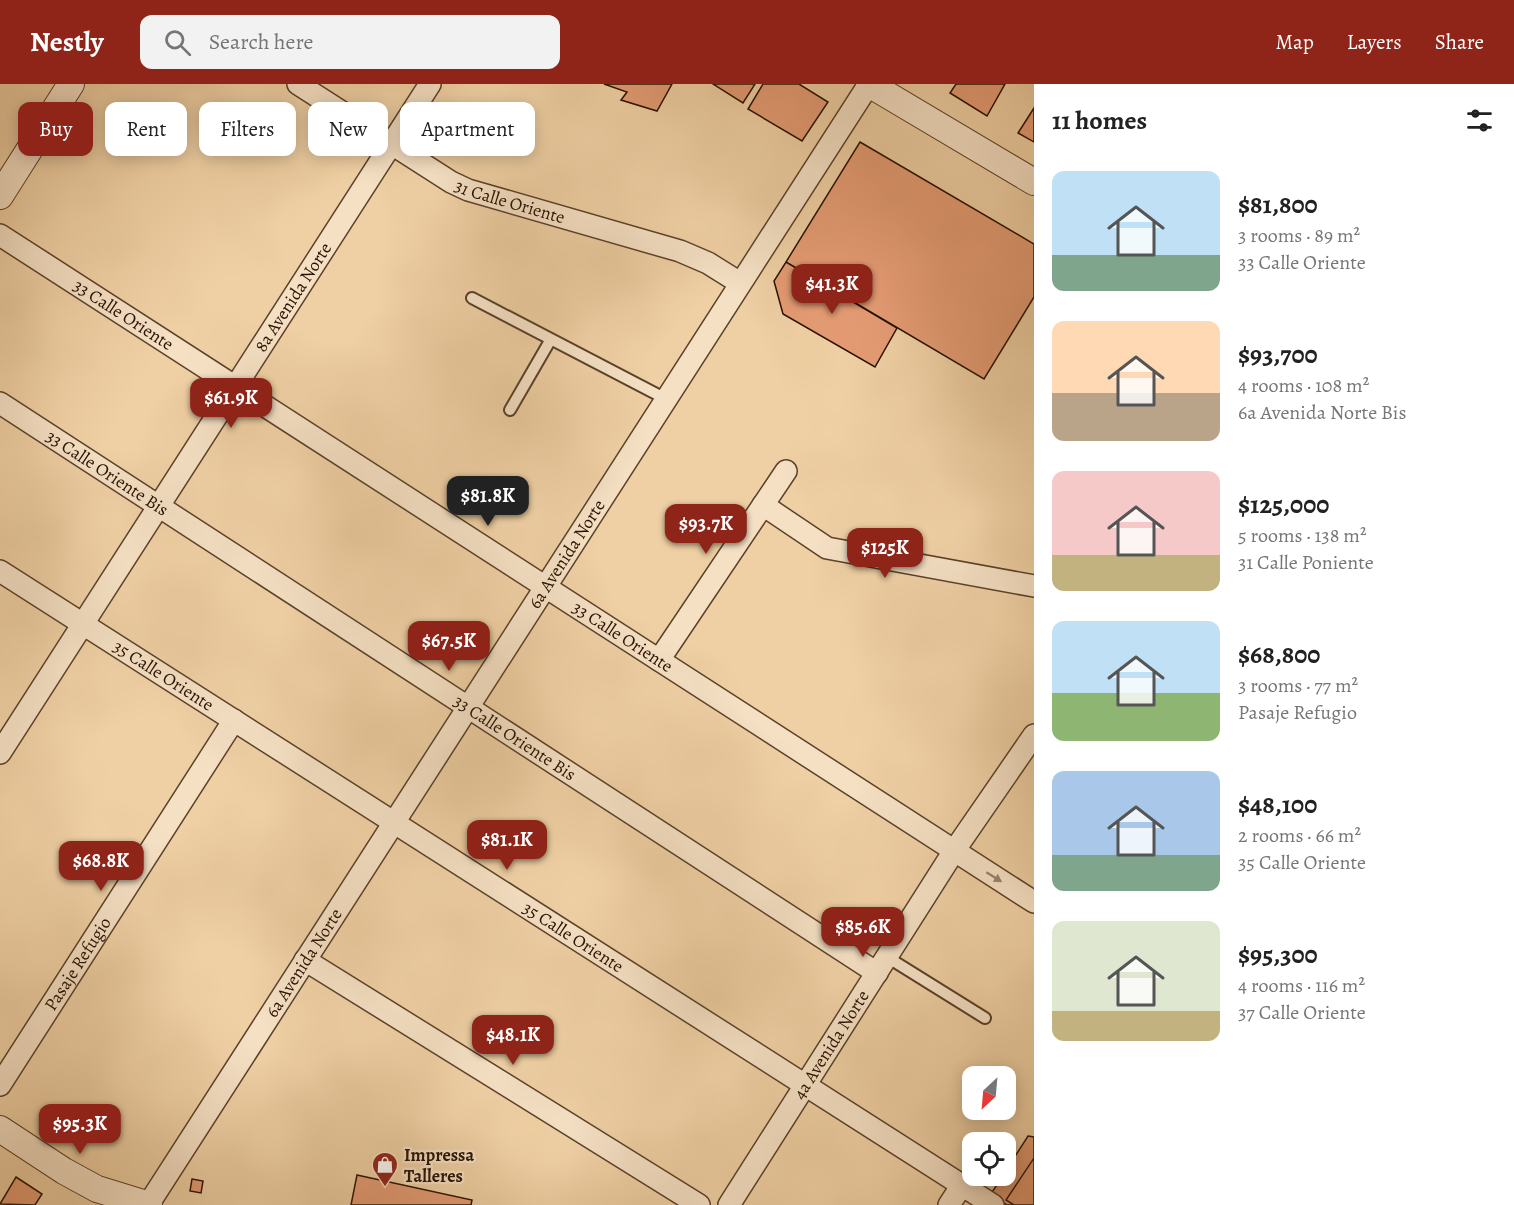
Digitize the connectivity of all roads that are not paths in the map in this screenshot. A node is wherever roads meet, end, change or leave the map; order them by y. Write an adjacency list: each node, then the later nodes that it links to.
1 (71, 84): 7 (street)
2 (298, 84): 5 (street, 31 Calle Oriente)
3 (430, 84): 5 (street, 8a Avenida Norte)
4 (869, 84): 6 (street); 9 (street, 6a Avenida Norte)
5 (392, 144): 9 (street, 31 Calle Oriente); 12 (street, 8a Avenida Norte)
6 (1034, 182)
7 (0, 196)
8 (0, 235): 12 (street, 33 Calle Oriente)
9 (740, 284): 13 (street, 6a Avenida Norte)
10 (472, 298): 11 (lane)
11 (551, 339): 13 (lane); 15 (lane)
12 (236, 387): 17 (street, 8a Avenida Norte); 21 (street, 33 Calle Oriente)
13 (666, 399): 21 (street, 6a Avenida Norte)
14 (0, 403): 17 (street, 33 Calle Oriente Bis)
15 (510, 410)
16 (786, 471): 18 (street)
17 (159, 506): 22 (street, 8a Avenida Norte); 24 (street, 33 Calle Oriente Bis)
18 (763, 506): 20 (street); 23 (street)
19 (0, 571): 22 (street, 35 Calle Oriente)
20 (1034, 586)
21 (545, 587): 23 (street, 33 Calle Oriente); 24 (street, 6a Avenida Norte)
22 (83, 624): 25 (street, 35 Calle Oriente); 27 (street, 8a Avenida Norte)
23 (659, 660): 29 (street, 33 Calle Oriente)
24 (468, 707): 28 (street, 6a Avenida Norte); 32 (street, 33 Calle Oriente Bis)
25 (234, 720): 28 (street, 35 Calle Oriente); 34 (street, Pasaje Refugio)
26 (1034, 735): 29 (street, 4a Avenida Norte)
27 (0, 753)
28 (394, 822): 31 (street, 6a Avenida Norte); 35 (street, 35 Calle Oriente)
29 (954, 851): 30 (street, 33 Calle Oriente, one-way to 30); 32 (street, 4a Avenida Norte)
30 (1034, 902)
31 (305, 960): 39 (street, 6a Avenida Norte); 40 (street)
32 (882, 965): 33 (lane); 35 (street, 4a Avenida Norte)
33 (985, 1018)
34 (0, 1085)
35 (806, 1085): 37 (street, 35 Calle Oriente); 41 (street, 4a Avenida Norte)
36 (0, 1129): 39 (street)
37 (962, 1185): 42 (street)
38 (964, 1186): 43 (street, 35 Calle Oriente)
39 (148, 1205)
40 (699, 1205)
41 (729, 1205)
42 (949, 1205)
43 (993, 1205)

